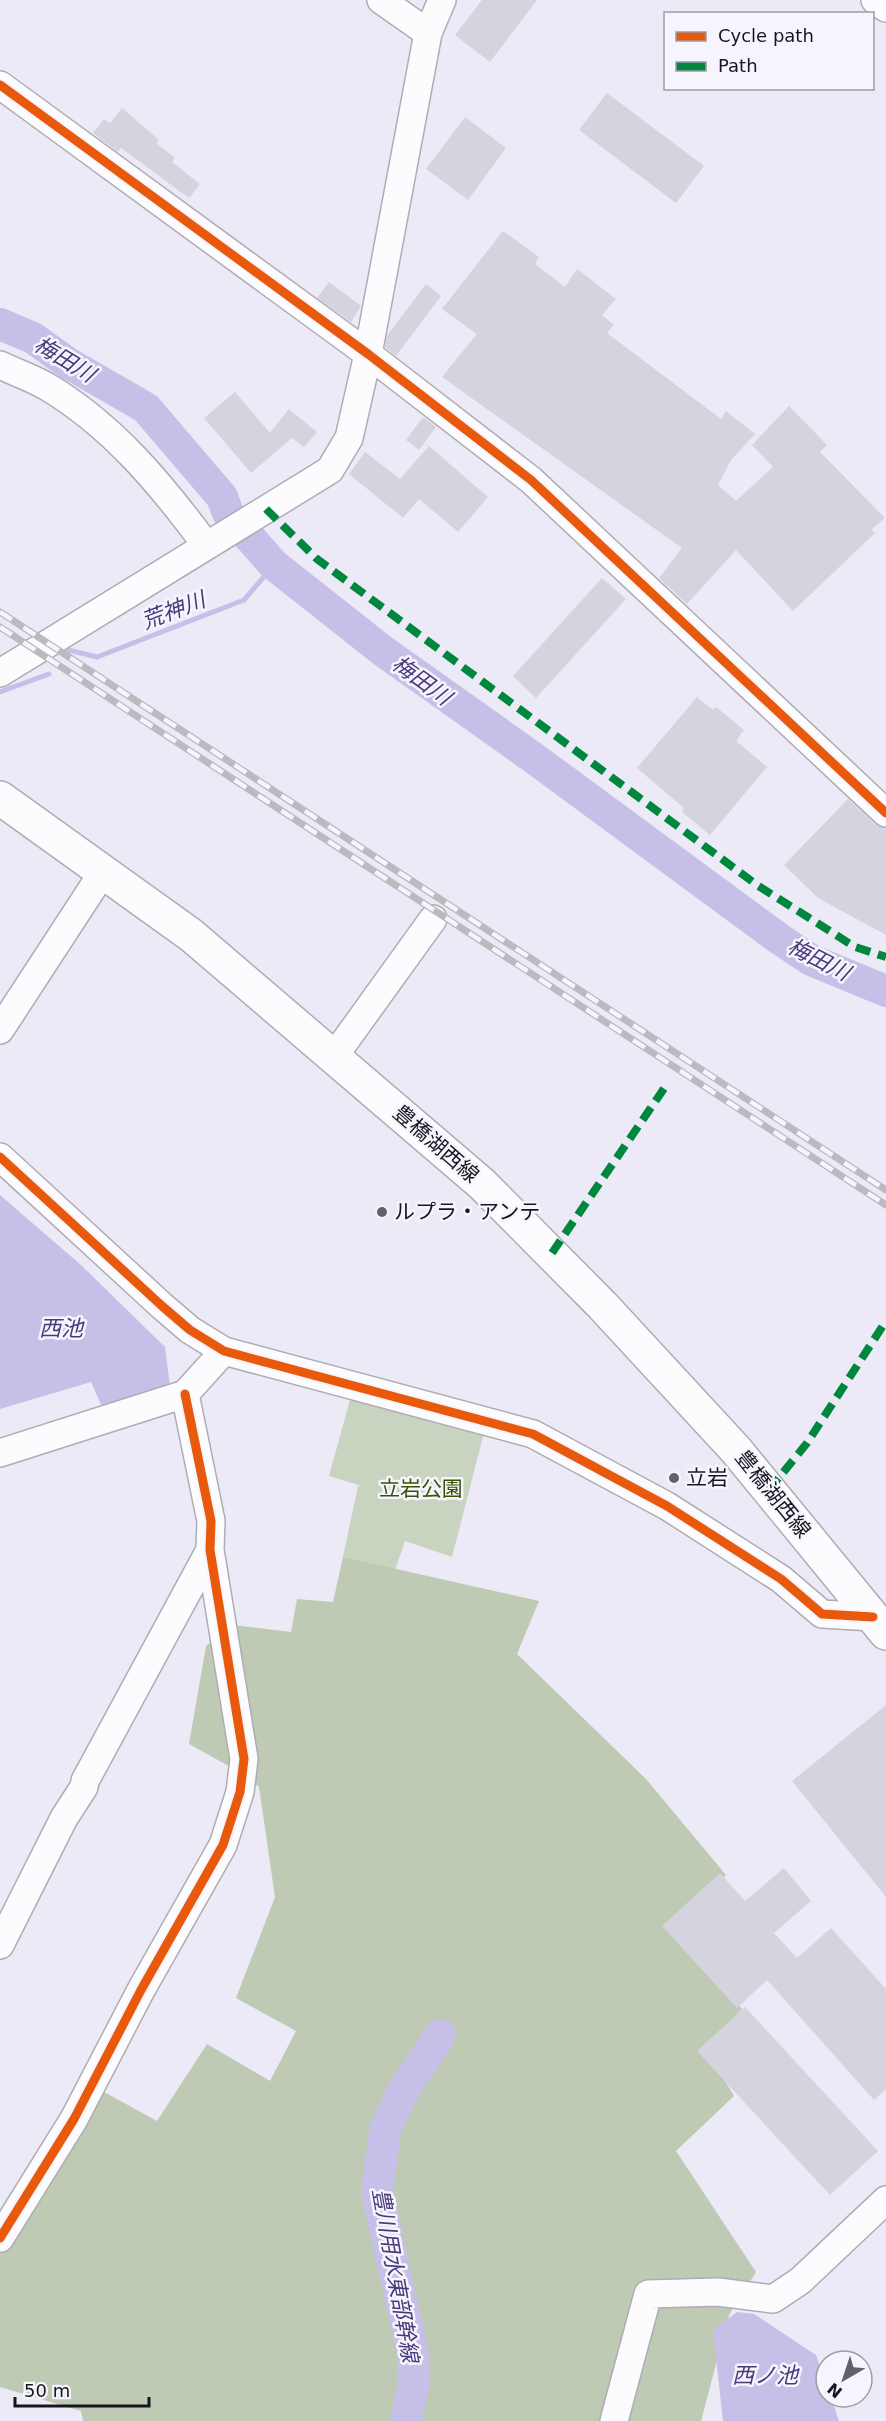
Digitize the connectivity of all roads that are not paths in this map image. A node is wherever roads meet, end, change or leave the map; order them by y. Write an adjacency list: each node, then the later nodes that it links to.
1 (381, 0): 5 (street)
2 (442, 0): 5 (street)
3 (875, 0): 4 (street)
4 (886, 8)
5 (428, 33): 7 (street)
6 (0, 85): 7 (street)
7 (368, 354): 9 (street); 12 (street)
8 (0, 365): 9 (street)
9 (210, 543): 10 (street)
10 (0, 673)
11 (0, 798): 13 (main road, 豊橋湖西線)
12 (886, 813)
13 (103, 872): 15 (street); 16 (main road, 豊橋湖西線)
14 (433, 919): 16 (street)
15 (0, 1030)
16 (335, 1055): 22 (main road, 豊橋湖西線)
17 (0, 1157): 18 (street)
18 (224, 1351): 19 (street); 22 (street)
19 (185, 1394): 20 (street); 21 (street)
20 (0, 1454)
21 (210, 1550): 23 (street); 25 (street)
22 (879, 1625)
23 (0, 1945)
24 (886, 2200): 26 (street)
25 (0, 2238)
26 (614, 2421)

